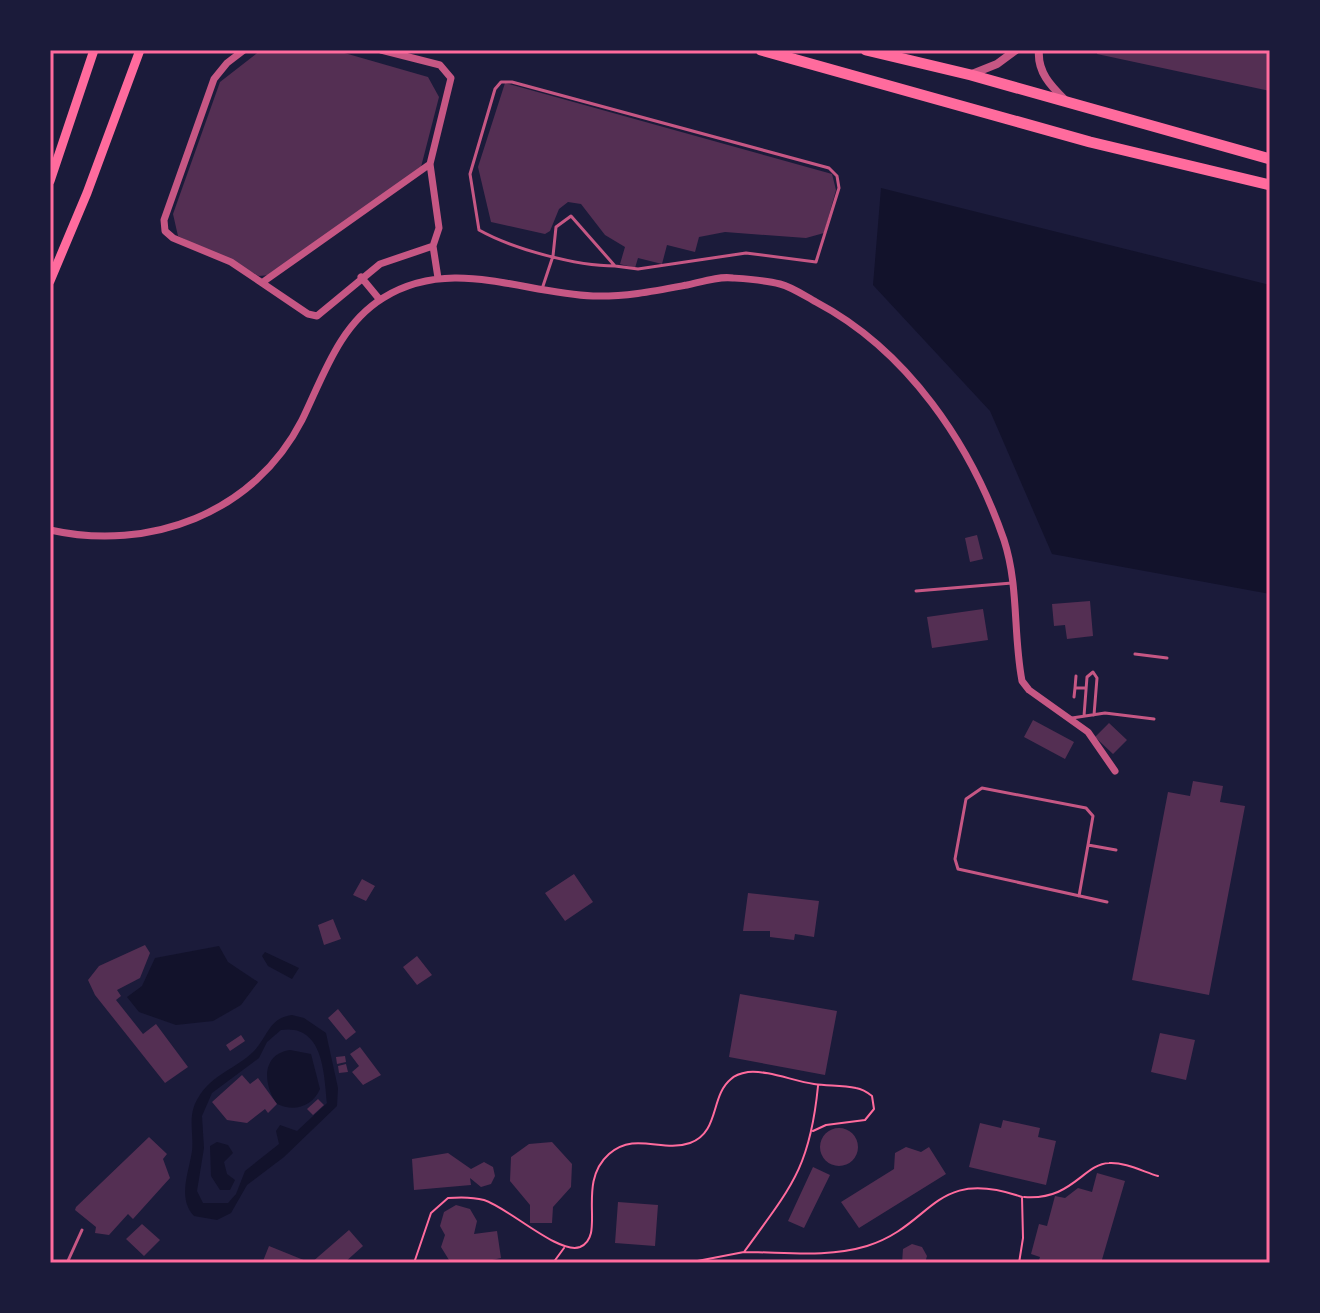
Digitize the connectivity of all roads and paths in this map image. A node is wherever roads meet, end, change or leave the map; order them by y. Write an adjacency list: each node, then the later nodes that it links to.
1 (94, 50): 13 (main road)
2 (140, 50): 20 (main road)
3 (244, 50): 21 (street)
4 (381, 50): 12 (street)
5 (761, 50): 14 (highway)
6 (866, 50): 9 (highway)
7 (1016, 50): 9 (street)
8 (1039, 50): 10 (street)
9 (971, 75): 10 (highway)
10 (1069, 104): 11 (highway)
11 (1270, 159)
12 (430, 164): 15 (street); 21 (street)
13 (50, 181)
14 (1270, 185)
15 (433, 246): 18 (street); 19 (street)
16 (553, 256): 17 (lane); 17 (lane); 17 (lane); 22 (lane)
17 (615, 266)
18 (361, 277): 21 (street); 23 (street)
19 (438, 278): 22 (street); 23 (street)
20 (50, 281)
21 (263, 282)
22 (542, 289): 25 (street)
23 (380, 300): 24 (street)
24 (50, 530)
25 (1012, 583): 26 (lane); 35 (street)
26 (916, 591)
27 (1135, 654): 28 (lane)
28 (1167, 658)
29 (1076, 676): 30 (lane)
30 (1075, 688): 31 (lane); 32 (lane)
31 (1085, 688): 33 (lane); 34 (lane)
32 (1074, 697)
33 (1094, 715): 34 (lane); 36 (lane)
34 (1084, 716): 35 (lane)
35 (1072, 718): 37 (street)
36 (1154, 719)
37 (1115, 771)
38 (1088, 845): 39 (lane); 40 (lane); 40 (lane)
39 (1116, 850)
40 (1079, 896): 41 (lane)
41 (1107, 902)
42 (818, 1085): 43 (path); 43 (path); 47 (path)
43 (813, 1131): 48 (path)
44 (1158, 1176): 45 (path)
45 (1022, 1197): 48 (path); 54 (path)
46 (82, 1230): 49 (lane)
47 (564, 1248): 51 (path); 52 (path)
48 (744, 1252): 53 (path)
49 (67, 1263)
50 (371, 1263): 51 (path)
51 (414, 1263)
52 (553, 1263)
53 (687, 1263)
54 (1019, 1263)

